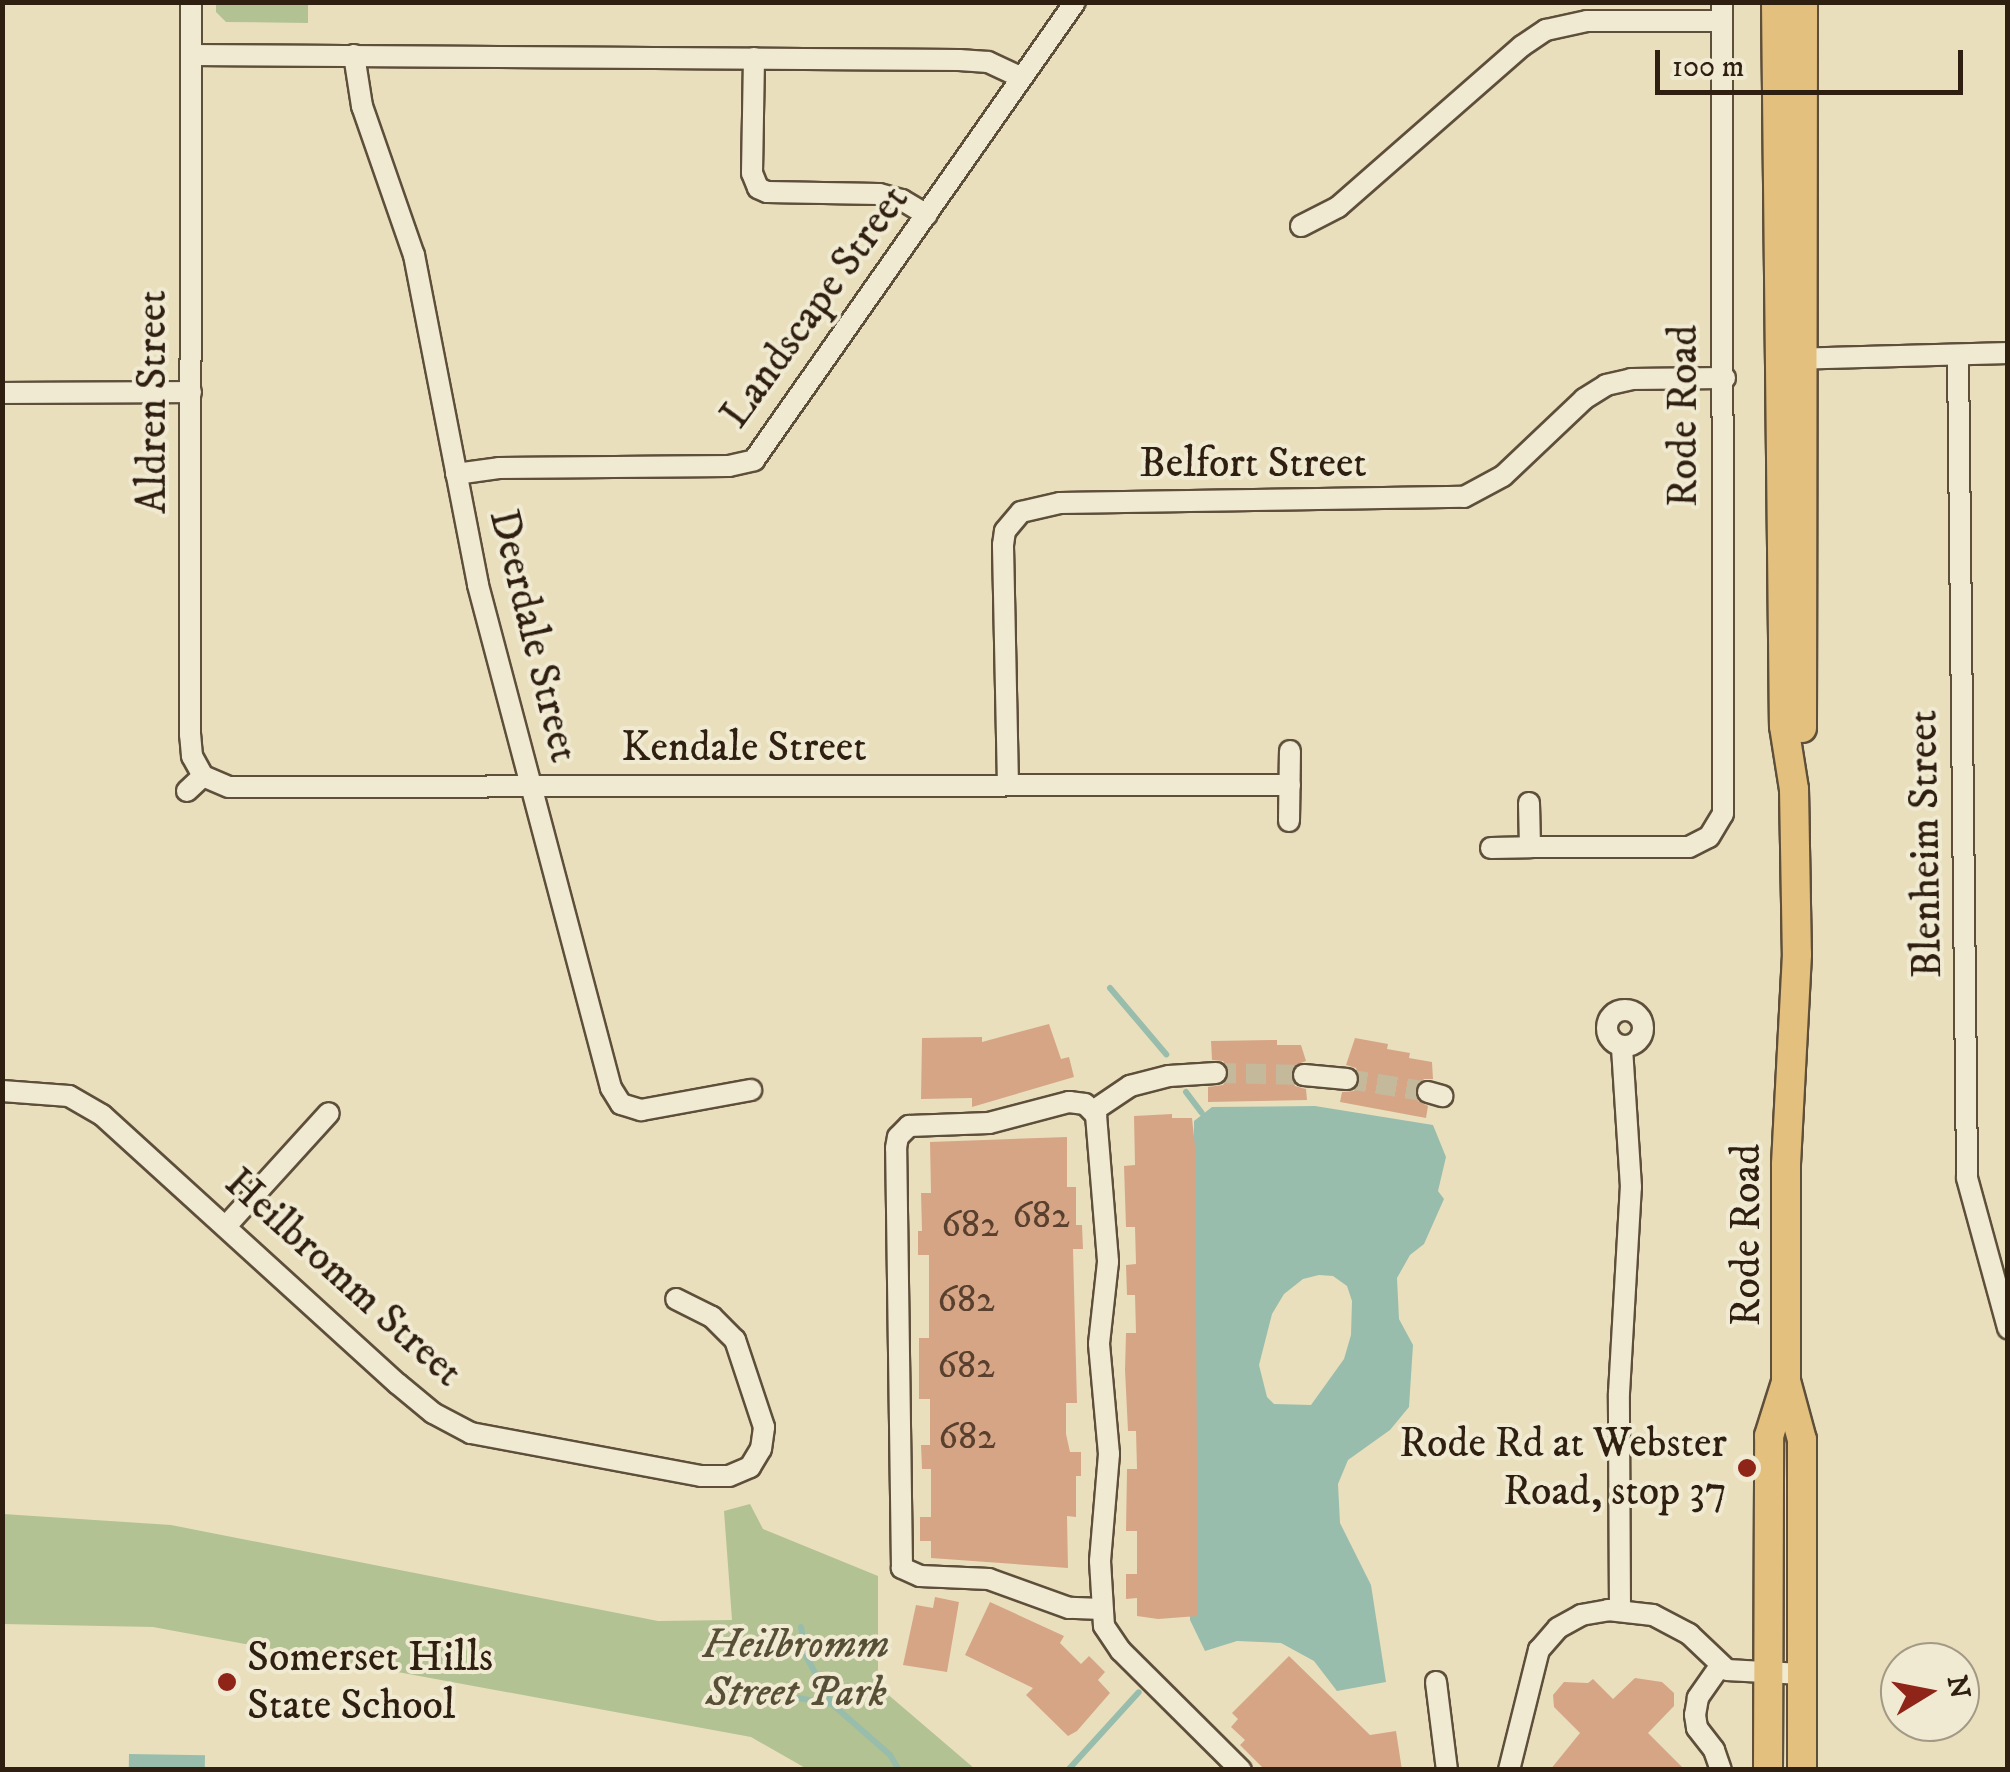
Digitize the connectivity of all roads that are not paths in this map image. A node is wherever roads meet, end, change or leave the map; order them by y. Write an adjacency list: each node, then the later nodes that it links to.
1 (191, 2): 6 (street, Aldren Street)
2 (1075, 2): 9 (street, Landscape Street)
3 (1776, 2): 14 (main road, Rode Road)
4 (1802, 2): 14 (main road, Rode Road)
5 (1722, 12): 11 (street); 15 (street, Rode Road)
6 (191, 55): 7 (street); 16 (street, Aldren Street)
7 (354, 55): 8 (street); 18 (street, Deerdale Street)
8 (754, 58): 9 (street); 10 (street)
9 (1020, 77): 10 (street, Landscape Street)
10 (927, 214): 18 (street, Landscape Street)
11 (1301, 226)
12 (1958, 354): 13 (street); 14 (street); 38 (street, Blenheim Street)
13 (2008, 354)
14 (1791, 358): 39 (main road, Rode Road)
15 (1725, 378): 21 (street, Belfort Street); 26 (street, Rode Road)
16 (190, 392): 17 (street); 20 (street, Aldren Street)
17 (2, 393)
18 (456, 474): 23 (street, Deerdale Street)
19 (1290, 750): 22 (street)
20 (195, 783): 23 (street, Kendale Street)
21 (1008, 784): 22 (street, Kendale Street); 23 (street, Kendale Street)
22 (1290, 784): 25 (street)
23 (532, 786): 32 (street, Deerdale Street)
24 (1529, 803): 26 (street)
25 (1289, 821)
26 (1530, 847): 27 (street)
27 (1491, 848)
28 (1622, 1046): 41 (street)
29 (1216, 1073): 34 (street)
30 (1304, 1075): 31 (street)
31 (1347, 1079)
32 (751, 1090)
33 (2, 1091): 36 (street, Heilbromm Street)
34 (1093, 1111): 40 (street); 40 (street)
35 (330, 1114): 36 (street)
36 (227, 1225): 37 (street, Heilbromm Street)
37 (676, 1300)
38 (2008, 1328)
39 (1786, 1381): 43 (main road, Rode Road); 44 (main road, Rode Road)
40 (1102, 1609): 46 (street)
41 (1620, 1610): 42 (street); 48 (street)
42 (1720, 1666): 43 (street); 49 (street)
43 (1768, 1674): 44 (street); 50 (main road, Rode Road)
44 (1802, 1674): 51 (main road, Rode Road)
45 (1436, 1682): 47 (street)
46 (1242, 1770)
47 (1447, 1770)
48 (1508, 1770)
49 (1722, 1770)
50 (1768, 1770)
51 (1802, 1770)

